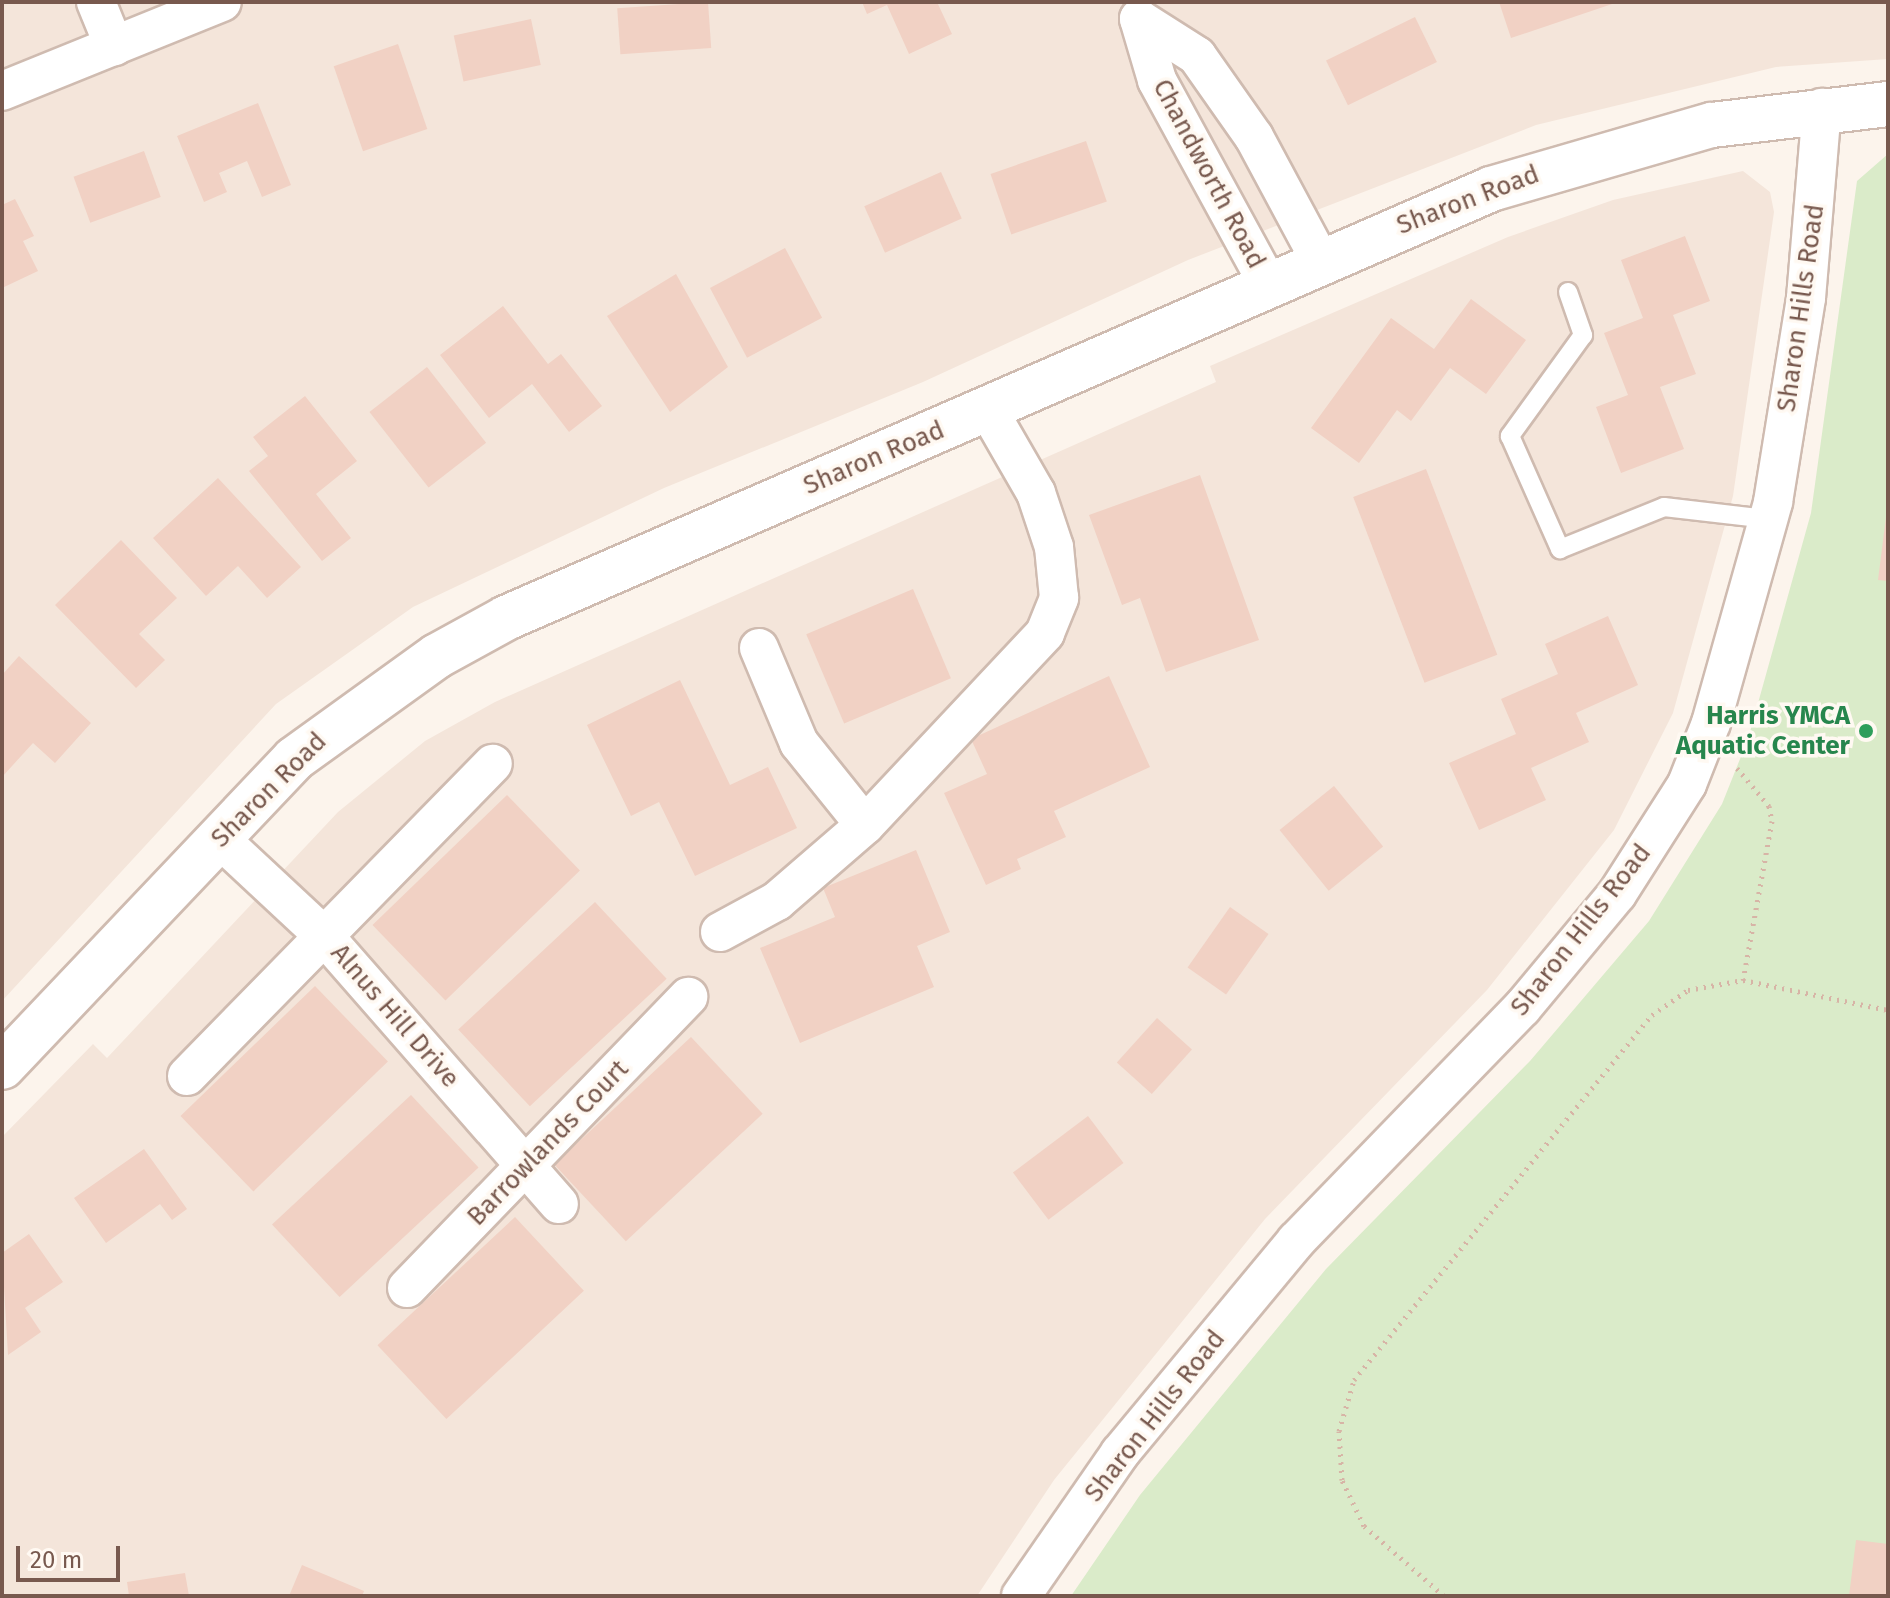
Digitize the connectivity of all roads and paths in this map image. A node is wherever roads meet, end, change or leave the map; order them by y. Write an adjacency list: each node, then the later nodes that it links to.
1 (96, 2): 4 (street)
2 (222, 2): 4 (street)
3 (1130, 10): 8 (street, Chandworth Road); 9 (street, Chandworth Road)
4 (114, 46): 5 (street)
5 (2, 91)
6 (1888, 104): 7 (main road, Sharon Road)
7 (1822, 108): 8 (main road, Sharon Road); 12 (street, Sharon Hills Road)
8 (1320, 260): 9 (main road, Sharon Road)
9 (1267, 282): 11 (main road, Sharon Road)
10 (1568, 292): 12 (lane)
11 (988, 410): 16 (street); 17 (main road, Sharon Road)
12 (1768, 519): 28 (street, Sharon Hills Road)
13 (759, 648): 16 (street)
14 (493, 764): 19 (street)
15 (1737, 768): 20 (path)
16 (865, 825): 18 (street)
17 (220, 839): 19 (street, Alnus Hill Drive); 23 (main road, Sharon Road)
18 (720, 932)
19 (325, 937): 24 (street); 25 (street, Alnus Hill Drive)
20 (1743, 980): 22 (path); 29 (path)
21 (688, 997): 25 (street, Barrowlands Court)
22 (1888, 1010)
23 (2, 1067)
24 (187, 1076)
25 (528, 1166): 26 (street, Alnus Hill Drive); 27 (street, Barrowlands Court)
26 (559, 1204)
27 (407, 1288)
28 (1021, 1596)
29 (1444, 1596)

